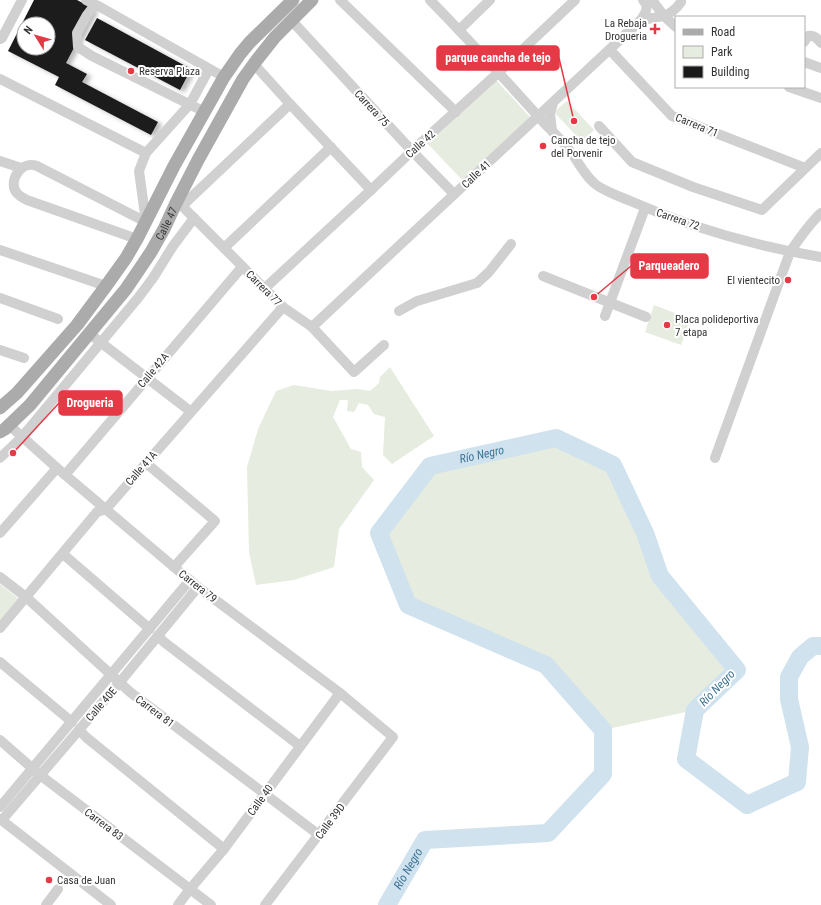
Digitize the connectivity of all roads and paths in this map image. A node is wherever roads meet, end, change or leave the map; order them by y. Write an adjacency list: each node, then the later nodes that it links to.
1 (22, 0): 18 (street)
2 (86, 0): 12 (street)
3 (312, 0): 14 (main road, Calle 47)
4 (340, 0): 35 (street)
5 (430, 0): 17 (street, Carrera 72)
6 (490, 0): 17 (street)
7 (575, 0): 26 (street, Calle 42)
8 (643, 0): 15 (street)
9 (652, 0): 13 (street)
10 (680, 0): 13 (street)
11 (288, 1): 27 (main road, Calle 47)
12 (98, 6): 25 (street); 32 (street)
13 (664, 16): 15 (street); 16 (street)
14 (292, 21): 23 (main road, Calle 47); 40 (street, Carrera 75)
15 (640, 21): 21 (street, Calle 41)
16 (675, 26)
17 (459, 30): 26 (street, Carrera 72)
18 (0, 39)
19 (805, 40): 20 (street)
20 (821, 43)
21 (610, 50): 31 (street, Calle 41); 45 (street, Carrera 71)
22 (805, 62): 24 (street)
23 (254, 64): 33 (street); 48 (main road, Calle 47)
24 (821, 68)
25 (209, 69): 27 (street); 32 (street)
26 (499, 72): 35 (street, Calle 42); 36 (street, Carrera 72)
27 (224, 77): 34 (main road, Calle 47)
28 (0, 79): 42 (street)
29 (793, 88): 30 (street)
30 (820, 95)
31 (553, 103): 36 (street, Calle 41); 38 (street)
32 (190, 104): 34 (street); 42 (street)
33 (290, 104): 39 (street); 48 (street)
34 (205, 112): 52 (main road, Calle 47)
35 (456, 112): 40 (street, Calle 42)
36 (538, 116): 38 (street, Carrera 72); 47 (street, Calle 41)
37 (599, 126): 45 (street)
38 (552, 131): 49 (street, Carrera 72)
39 (331, 147): 46 (street); 55 (street)
40 (412, 151): 46 (street, Calle 42); 47 (street, Carrera 75)
41 (821, 152): 45 (street)
42 (146, 153): 52 (street)
43 (0, 161): 44 (street)
44 (21, 168): 52 (street); 53 (street)
45 (805, 168)
46 (371, 190): 62 (street, Calle 42)
47 (454, 194): 70 (street, Calle 41)
48 (179, 205): 51 (street, Carrera 77); 71 (main road, Calle 47)
49 (645, 208): 57 (street, Carrera 72); 64 (street)
50 (821, 214): 57 (street)
51 (194, 218): 55 (street, Carrera 77); 72 (street, Calle 47)
52 (146, 222): 53 (main road, Calle 47)
53 (137, 239): 61 (main road, Calle 47)
54 (511, 244): 66 (street)
55 (224, 248): 59 (street, Carrera 77)
56 (0, 250): 61 (street)
57 (790, 252): 58 (street, Carrera 72); 82 (street)
58 (821, 257)
59 (242, 266): 62 (street, Carrera 77); 76 (street, Calle 42A)
60 (543, 276): 64 (street)
61 (106, 286): 77 (main road, Calle 47)
62 (264, 289): 65 (street, Carrera 77)
63 (0, 298): 69 (street)
64 (610, 303): 67 (street); 68 (street)
65 (282, 307): 70 (street, Carrera 77); 78 (street, Calle 41A)
66 (400, 311)
67 (605, 316)
68 (646, 317)
69 (58, 319)
70 (312, 326): 73 (street, Carrera 77)
71 (90, 334): 72 (street); 79 (main road, Calle 47)
72 (101, 342): 76 (street); 80 (street, Calle 47)
73 (384, 345)
74 (0, 350): 75 (street)
75 (24, 358)
76 (147, 377): 78 (street); 85 (street, Calle 42A)
77 (0, 408)
78 (190, 411): 83 (street, Calle 41A)
79 (4, 428): 80 (street, Carrera 79)
80 (22, 437): 81 (street, Calle 47); 84 (street, Carrera 79)
81 (0, 458)
82 (716, 458)
83 (146, 463): 86 (street, Calle 41A); 89 (street)
84 (57, 468): 85 (street, Carrera 79); 87 (street)
85 (65, 475): 86 (street, Carrera 79)
86 (106, 509): 88 (street, Calle 41A); 89 (street, Carrera 79)
87 (0, 534)
88 (63, 554): 92 (street, Calle 41A); 94 (street)
89 (174, 568): 91 (street, Carrera 79)
90 (0, 577): 92 (street, Carrera 81)
91 (194, 584): 94 (street, Calle 40E); 98 (street, Carrera 79)
92 (26, 597): 93 (street, Calle 41A); 96 (street, Carrera 81)
93 (0, 628)
94 (154, 632): 96 (street, Calle 40E); 97 (street, Calle 40E); 103 (street)
95 (0, 662): 99 (street)
96 (112, 674): 97 (street, Carrera 81); 99 (street, Calle 40E)
97 (120, 682): 100 (street, Calle 40E); 105 (street, Carrera 81)
98 (340, 693): 101 (street, Carrera 79); 103 (street, Calle 40)
99 (72, 722): 104 (street, Calle 40E)
100 (79, 730): 104 (street, Calle 40E); 109 (street)
101 (393, 737): 108 (street, Calle 39D)
102 (0, 740): 104 (street, Carrera 83)
103 (300, 746): 105 (street, Calle 40)
104 (37, 771): 106 (street, Calle 40E); 107 (street, Calle 40E); 111 (street, Carrera 83)
105 (265, 794): 108 (street, Carrera 81); 109 (street, Calle 40)
106 (0, 807)
107 (1, 819): 113 (street)
108 (319, 835): 116 (street, Calle 39D)
109 (224, 849): 111 (street, Calle 40)
110 (58, 889): 112 (street)
111 (190, 889): 114 (street, Calle 40); 115 (street, Carrera 83)
112 (46, 905)
113 (111, 905)
114 (178, 905)
115 (212, 905)
116 (265, 905)

